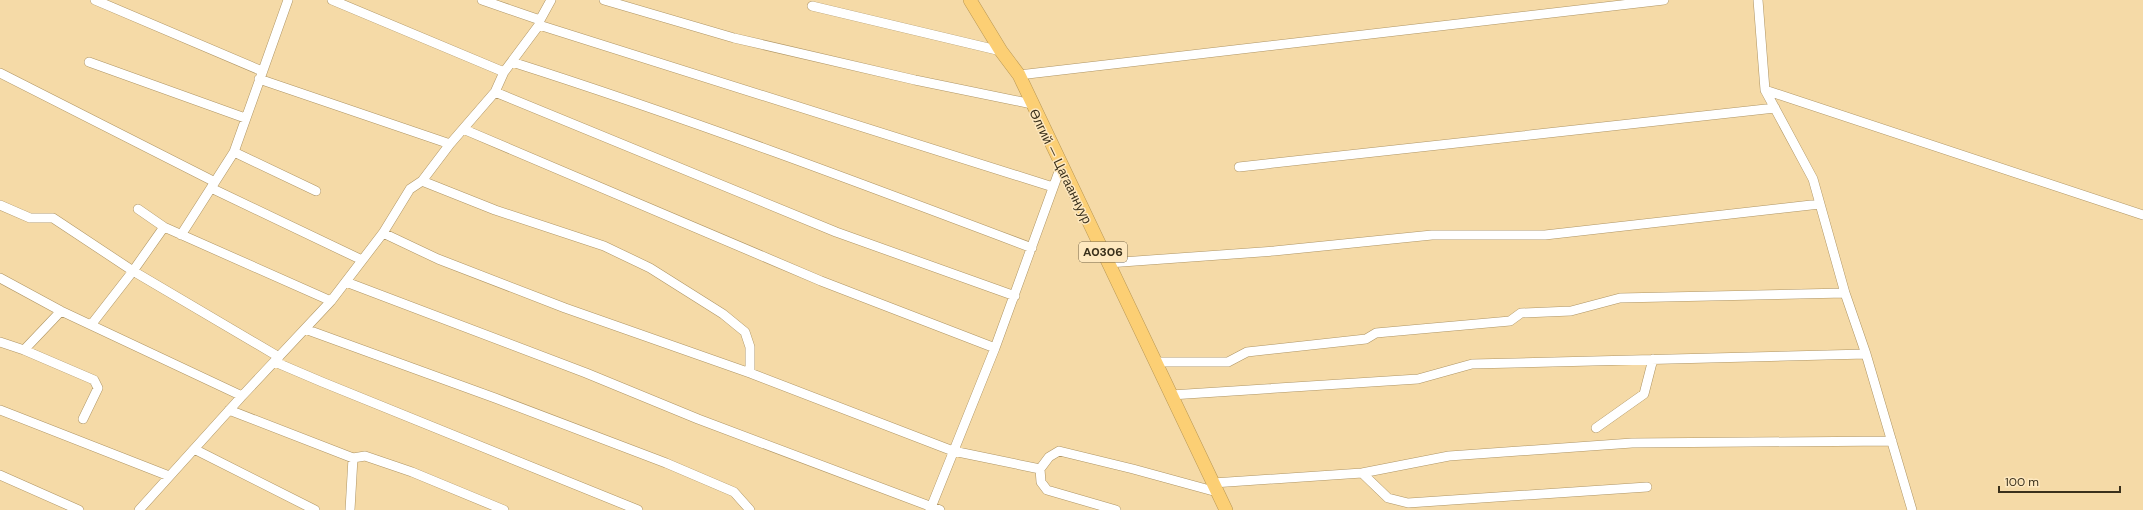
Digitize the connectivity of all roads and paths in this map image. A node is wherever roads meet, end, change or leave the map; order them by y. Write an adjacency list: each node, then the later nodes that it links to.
1 (95, 0): 17 (street)
2 (288, 0): 17 (street)
3 (332, 0): 15 (street)
4 (482, 0): 11 (street)
5 (551, 0): 11 (street)
6 (604, 0): 21 (street)
7 (970, 0): 12 (highway, Өлгий — Цагааннуур / A0306)
8 (1664, 0): 18 (street)
9 (1758, 0): 19 (street)
10 (812, 6): 12 (street)
11 (539, 22): 14 (street); 31 (street)
12 (1001, 51): 18 (highway, Өлгий — Цагааннуур / A0306)
13 (89, 62): 23 (street)
14 (512, 62): 15 (street); 40 (street)
15 (504, 72): 20 (street)
16 (0, 73): 30 (street)
17 (261, 75): 23 (street); 25 (street)
18 (1019, 75): 21 (highway, Өлгий — Цагааннуур / A0306)
19 (1765, 90): 22 (street); 36 (street)
20 (495, 92): 24 (street); 47 (street)
21 (1032, 104): 27 (highway, Өлгий — Цагааннуур / A0306)
22 (1775, 108): 28 (street); 33 (street)
23 (245, 118): 26 (street)
24 (462, 129): 25 (street); 53 (street)
25 (450, 144): 29 (street)
26 (234, 152): 30 (street); 32 (street)
27 (1061, 166): 31 (street); 42 (highway, Өлгий — Цагааннуур / A0306)
28 (1239, 167)
29 (422, 181): 38 (street); 59 (street)
30 (213, 185): 39 (street); 41 (street)
31 (1053, 187): 40 (street)
32 (316, 191)
33 (1820, 204): 42 (street); 46 (street)
34 (0, 205): 43 (street)
35 (138, 209): 37 (street)
36 (2143, 215)
37 (164, 227): 39 (street); 43 (street)
38 (383, 233): 41 (street); 59 (street)
39 (181, 235): 48 (street)
40 (1032, 248): 47 (street)
41 (362, 260): 45 (street)
42 (1108, 263): 58 (highway, Өлгий — Цагааннуур / A0306)
43 (133, 271): 50 (street); 56 (street)
44 (0, 278): 49 (street)
45 (346, 282): 48 (street); 77 (street)
46 (1845, 293): 55 (street); 58 (street)
47 (1015, 296): 53 (street)
48 (331, 301): 51 (street)
49 (61, 311): 50 (street); 54 (street)
50 (91, 325): 61 (street)
51 (306, 329): 56 (street); 83 (street)
52 (0, 342): 54 (street)
53 (995, 348): 68 (street)
54 (24, 350): 64 (street)
55 (1866, 354): 57 (street); 66 (street)
56 (277, 359): 61 (street); 82 (street)
57 (1653, 359): 60 (street); 65 (street)
58 (1155, 362): 60 (highway, Өлгий — Цагааннуур / A0306)
59 (750, 373): 68 (street)
60 (1171, 395): 74 (highway, Өлгий — Цагааннуур / A0306)
61 (242, 396): 63 (street)
62 (0, 410): 73 (street)
63 (229, 410): 67 (street); 69 (street)
64 (83, 419)
65 (1596, 428)
66 (1892, 441): 71 (street); 86 (street)
67 (194, 449): 73 (street); 80 (street)
68 (953, 451): 70 (street); 77 (street)
69 (353, 458): 76 (street); 81 (street)
70 (1040, 469): 74 (street); 84 (street)
71 (1362, 473): 74 (street); 75 (street)
72 (0, 475): 78 (street)
73 (169, 476): 79 (street)
74 (1215, 487): 85 (highway, Өлгий — Цагааннуур / A0306)
75 (1647, 487)
76 (352, 509)
77 (934, 509)
78 (79, 510)
79 (139, 510)
80 (315, 510)
81 (504, 510)
82 (638, 510)
83 (750, 510)
84 (1116, 510)
85 (1226, 510)
86 (1912, 510)

